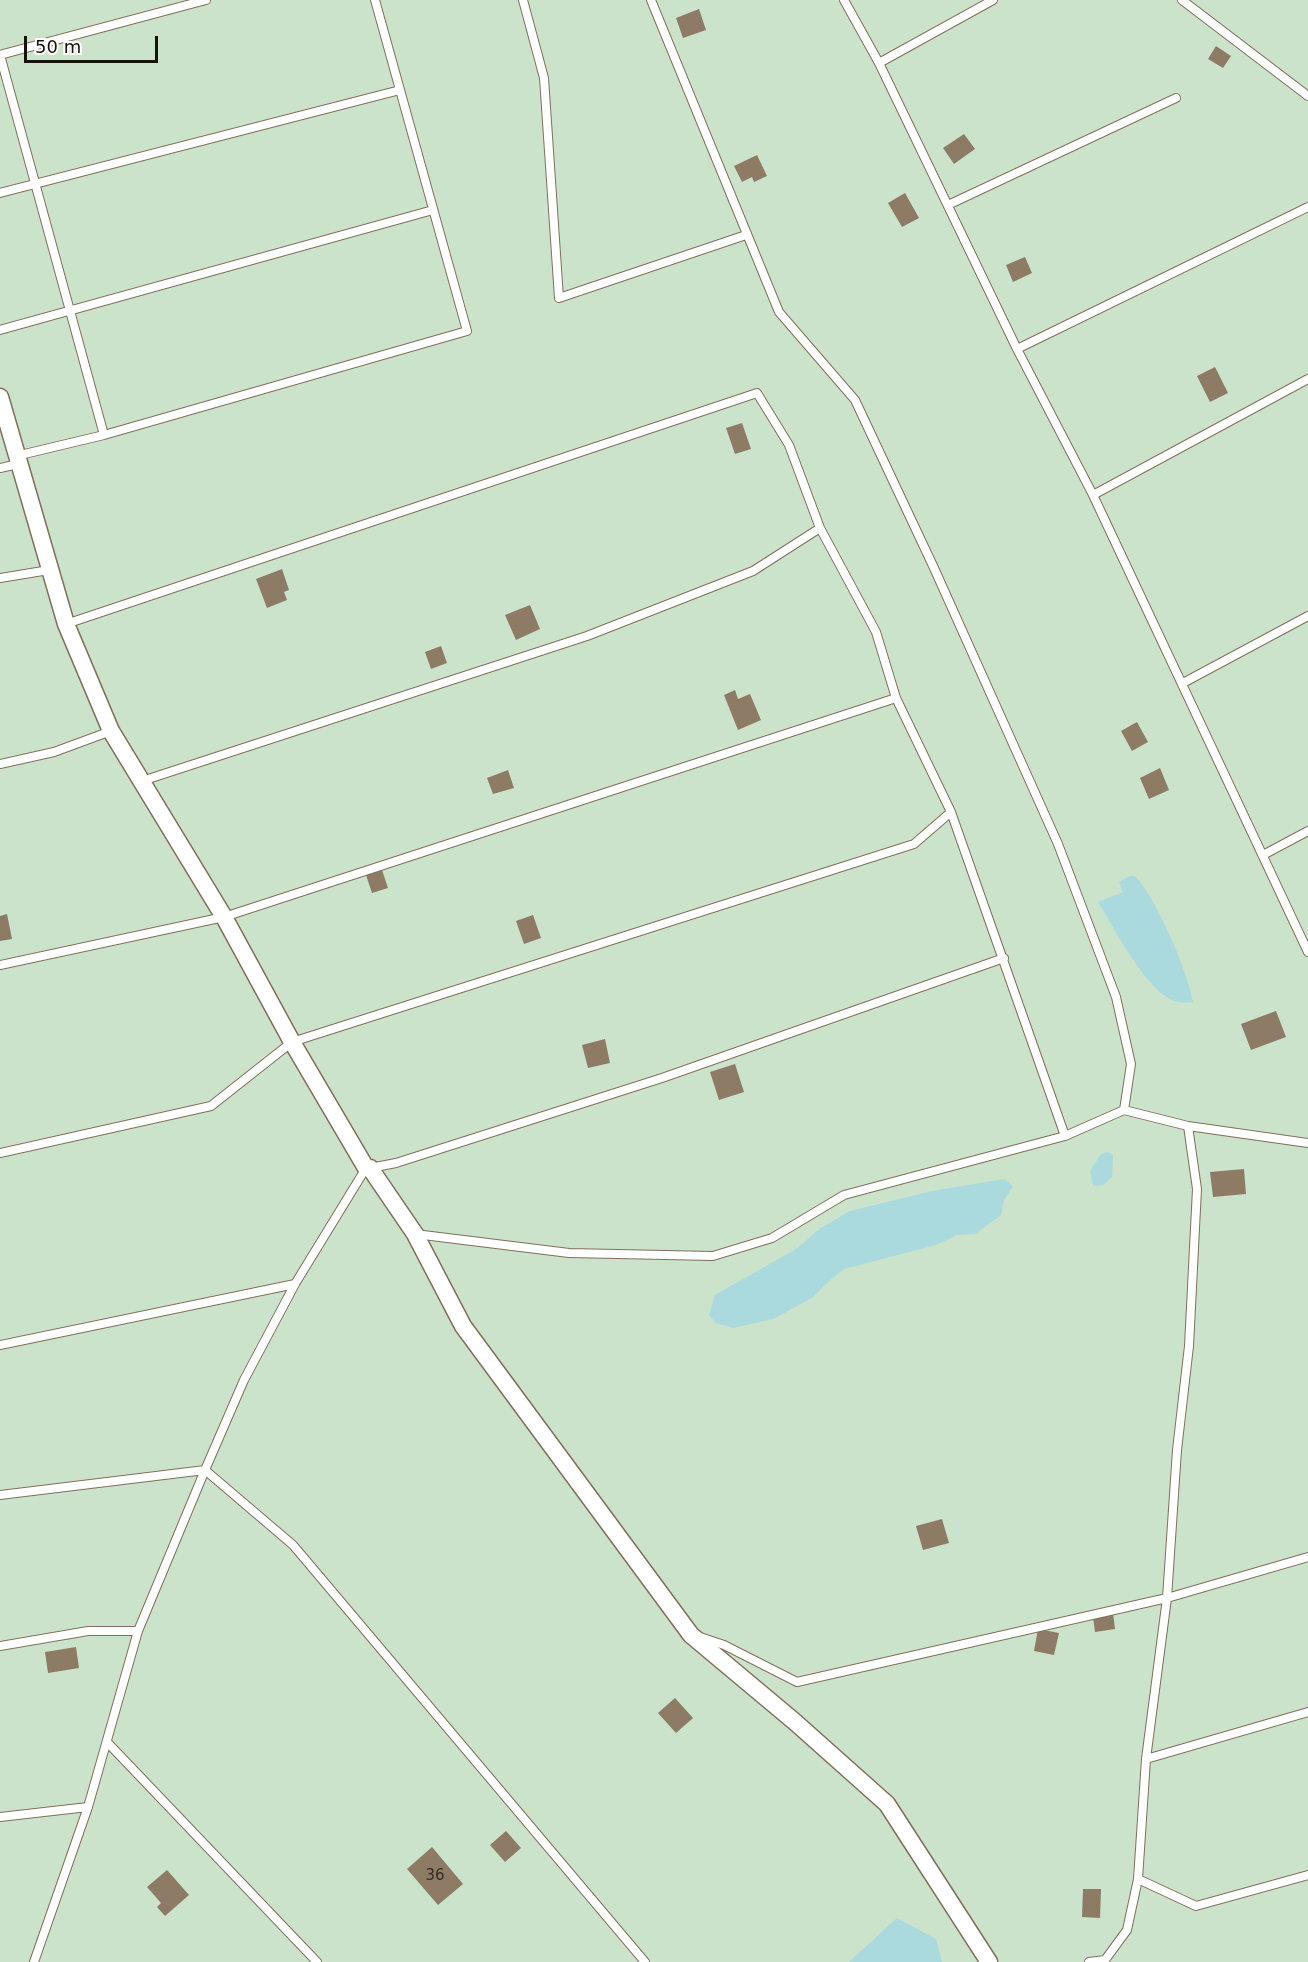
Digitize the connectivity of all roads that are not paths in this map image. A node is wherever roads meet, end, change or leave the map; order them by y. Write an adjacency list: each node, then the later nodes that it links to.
1 (206, 0): 8 (lane)
2 (375, 0): 10 (lane)
3 (523, 0): 18 (lane)
4 (651, 0): 18 (lane)
5 (843, 0): 9 (lane)
6 (993, 0): 9 (lane)
7 (1182, 0): 11 (lane)
8 (0, 55): 13 (lane)
9 (879, 63): 15 (lane)
10 (400, 90): 13 (lane); 17 (lane)
11 (1308, 96)
12 (1176, 99): 15 (lane)
13 (35, 184): 14 (lane); 19 (lane)
14 (0, 194)
15 (948, 205): 21 (lane)
16 (1308, 207): 21 (lane)
17 (434, 210): 19 (lane); 24 (lane)
18 (746, 236): 46 (lane)
19 (70, 311): 20 (lane); 24 (lane)
20 (0, 330)
21 (1017, 349): 27 (lane)
22 (1308, 379): 27 (lane)
23 (0, 397): 25 (street)
24 (104, 435): 25 (lane)
25 (17, 460): 26 (lane); 29 (street)
26 (0, 468)
27 (1093, 495): 33 (lane)
28 (820, 528): 32 (lane); 34 (lane); 37 (lane)
29 (50, 570): 30 (lane); 32 (street)
30 (0, 578)
31 (1308, 616): 33 (lane)
32 (66, 624): 35 (street)
33 (1183, 683): 40 (lane)
34 (896, 699): 38 (lane); 41 (lane)
35 (111, 731): 36 (lane); 37 (street)
36 (0, 764)
37 (142, 781): 41 (street)
38 (951, 812): 43 (lane); 45 (lane)
39 (1308, 831): 40 (lane)
40 (1263, 855): 42 (lane)
41 (224, 917): 44 (lane); 45 (street)
42 (1308, 952)
43 (1004, 958): 48 (lane); 51 (lane)
44 (0, 965)
45 (292, 1042): 50 (lane); 51 (street)
46 (1124, 1110): 47 (lane); 48 (lane)
47 (1188, 1126): 49 (lane); 58 (lane)
48 (1065, 1136): 52 (lane)
49 (1308, 1143)
50 (0, 1153)
51 (368, 1168): 52 (street); 53 (lane)
52 (415, 1234): 60 (street)
53 (295, 1284): 54 (lane); 55 (lane)
54 (0, 1345)
55 (205, 1470): 56 (lane); 59 (lane); 72 (lane)
56 (0, 1495)
57 (1308, 1557): 58 (lane)
58 (1167, 1598): 60 (lane); 64 (lane)
59 (138, 1631): 61 (lane); 63 (lane)
60 (691, 1635): 73 (street)
61 (0, 1646)
62 (1308, 1712): 64 (lane)
63 (107, 1742): 65 (lane); 71 (lane)
64 (1146, 1759): 68 (lane)
65 (88, 1807): 66 (lane); 70 (lane)
66 (0, 1817)
67 (1308, 1875): 68 (lane)
68 (1138, 1879): 69 (lane)
69 (1106, 1961): 74 (lane)
70 (34, 1962)
71 (316, 1962)
72 (645, 1962)
73 (989, 1962)
74 (1089, 1962)

